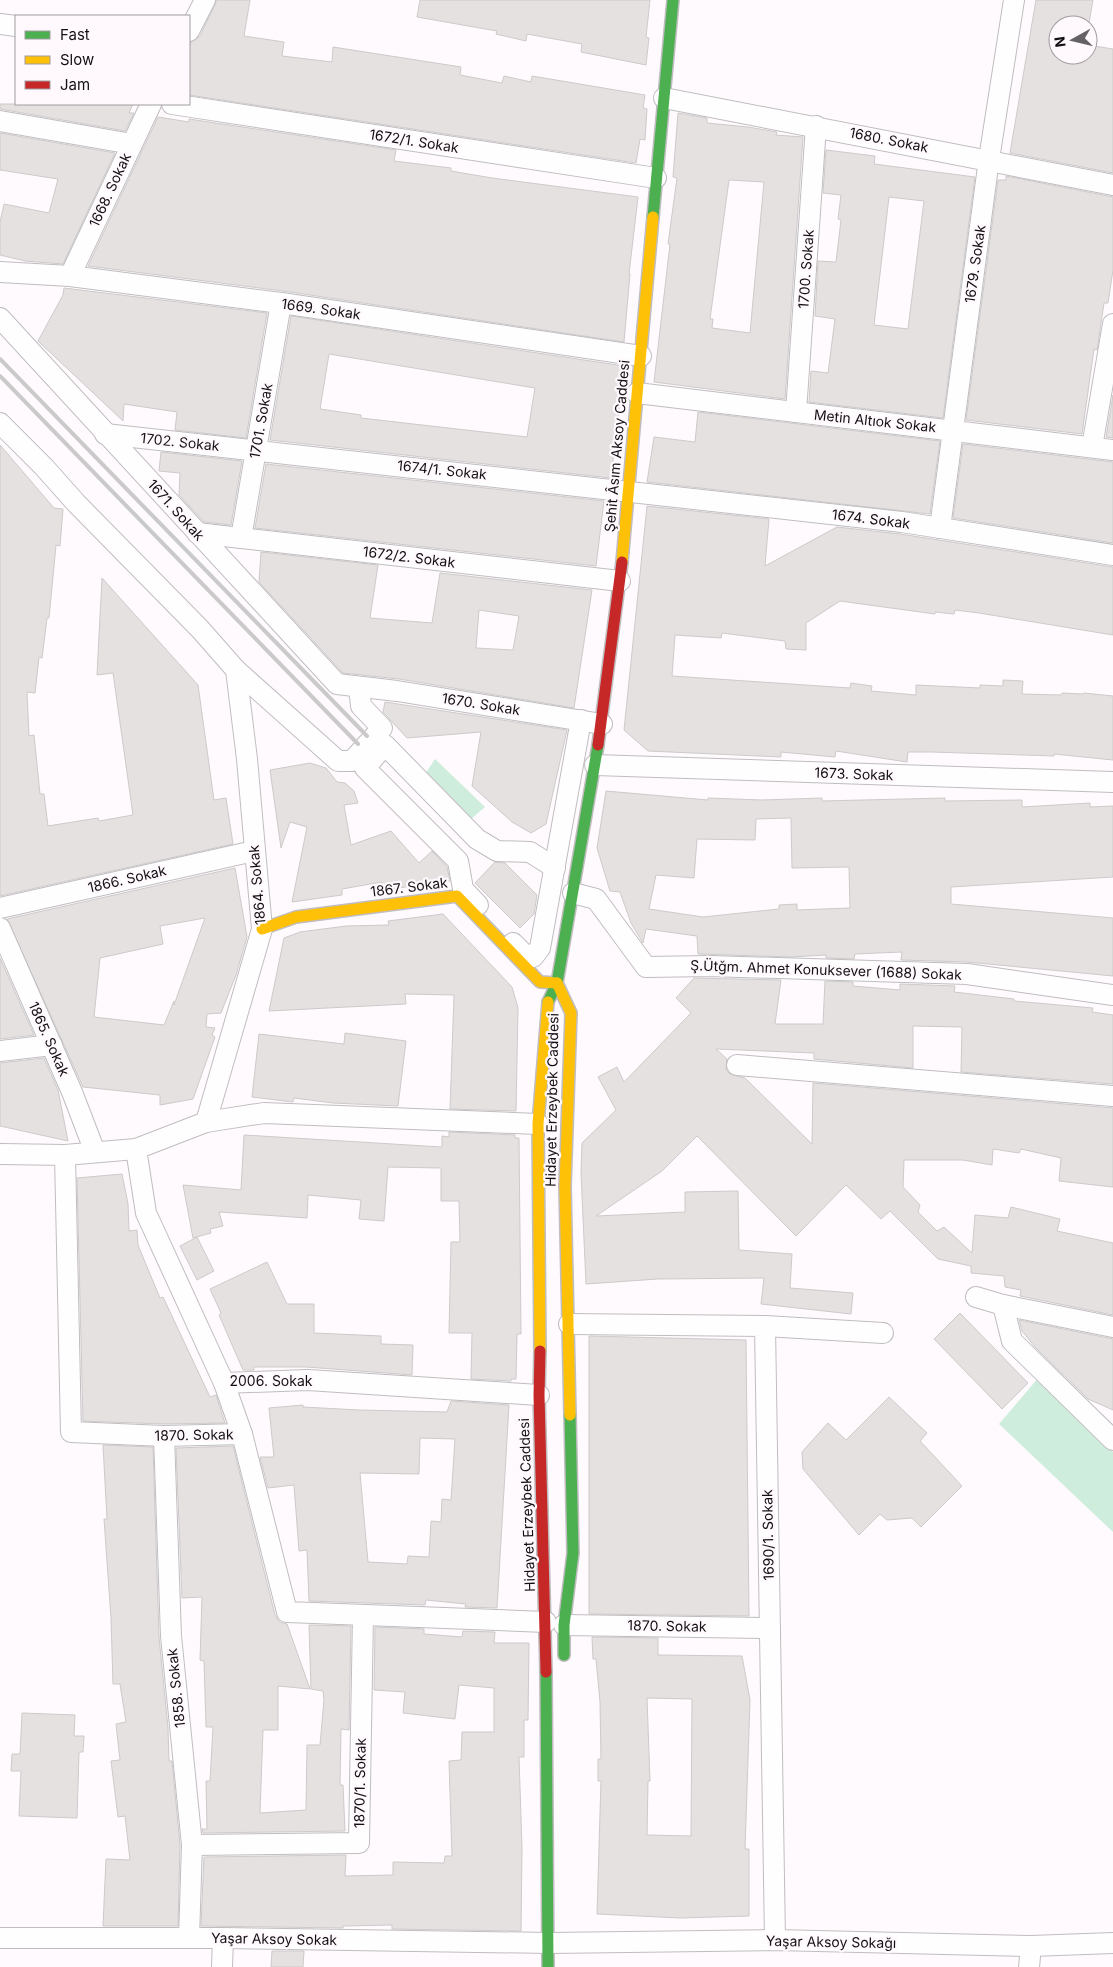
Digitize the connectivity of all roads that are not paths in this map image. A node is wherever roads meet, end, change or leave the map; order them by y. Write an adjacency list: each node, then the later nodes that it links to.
1 (205, 0): 6 (street)
2 (673, 0): 7 (main road, Şehit Âsım Aksoy Caddesi)
3 (1014, 0): 13 (street, 1679. Sokak)
4 (0, 24): 5 (street)
5 (15, 26)
6 (190, 29)
7 (664, 98): 11 (street, 1680. Sokak); 14 (main road, Şehit Âsım Aksoy Caddesi)
8 (151, 105): 12 (street, 1668. Sokak)
9 (179, 105): 14 (street, 1672/1. Sokak)
10 (0, 121): 12 (street)
11 (816, 126): 13 (street, 1680. Sokak); 23 (street, 1700. Sokak)
12 (132, 144): 17 (street, 1668. Sokak)
13 (989, 159): 15 (street, 1680. Sokak); 25 (street, 1679. Sokak)
14 (656, 178): 21 (main road, Şehit Âsım Aksoy Caddesi)
15 (1113, 185)
16 (0, 272): 17 (street, 1669. Sokak)
17 (70, 276): 18 (street, 1669. Sokak)
18 (281, 303): 21 (street, 1669. Sokak); 28 (street, 1701. Sokak)
19 (0, 318): 26 (street, 1671. Sokak)
20 (1113, 324): 27 (street)
21 (641, 356): 22 (main road, Şehit Âsım Aksoy Caddesi)
22 (637, 393): 23 (street, Metin Altıok Sokak); 30 (main road, Şehit Âsım Aksoy Caddesi)
23 (796, 412): 25 (street, Metin Altıok Sokak)
24 (0, 423): 36 (street)
25 (952, 430): 27 (street, Metin Altıok Sokak); 31 (street, 1679. Sokak)
26 (104, 434): 28 (street, 1702. Sokak); 32 (street, 1671. Sokak)
27 (1092, 447): 29 (street, Metin Altıok Sokak)
28 (256, 450): 30 (street, 1674/1. Sokak); 33 (street, 1701. Sokak)
29 (1113, 450)
30 (628, 490): 31 (street, 1674. Sokak); 35 (main road, Şehit Âsım Aksoy Caddesi)
31 (940, 528): 34 (street, 1674. Sokak)
32 (197, 533): 33 (street, 1672/2. Sokak); 37 (street, 1671. Sokak)
33 (242, 538): 35 (street, 1672/2. Sokak)
34 (1113, 555)
35 (620, 582): 39 (main road, Şehit Âsım Aksoy Caddesi)
36 (236, 670): 37 (street); 42 (street, 1864. Sokak)
37 (359, 688): 38 (street, 1670. Sokak)
38 (580, 720): 39 (street, 1670. Sokak); 43 (street)
39 (602, 724): 40 (main road, Şehit Âsım Aksoy Caddesi)
40 (595, 764): 41 (street, 1673. Sokak); 44 (main road, Şehit Âsım Aksoy Caddesi)
41 (1113, 782)
42 (254, 851): 45 (street, 1866. Sokak); 47 (street, 1864. Sokak)
43 (555, 868): 43 (street)
44 (573, 893): 48 (main road, Şehit Âsım Aksoy Caddesi); 49 (street, Ş.Ütğm. Ahmet Konuksever (1688) Sokak)
45 (0, 908)
46 (0, 928): 50 (street, 1865. Sokak)
47 (262, 929): 48 (main road, 1867. Sokak); 54 (street, 1864. Sokak)
48 (557, 983): 55 (main road, Hidayet Erzeybek Caddesi); 62 (main road, Hidayet Erzeybek Caddesi)
49 (1113, 995)
50 (52, 1045): 51 (street); 57 (street, 1865. Sokak)
51 (0, 1051)
52 (737, 1065): 53 (street)
53 (1113, 1096)
54 (206, 1122): 55 (street); 56 (street)
55 (538, 1124): 67 (main road, Hidayet Erzeybek Caddesi)
56 (136, 1149): 57 (street); 66 (street, 2006. Sokak)
57 (96, 1152): 59 (street)
58 (0, 1154): 59 (street)
59 (65, 1155): 69 (street, 1870. Sokak)
60 (976, 1297): 61 (street)
61 (1004, 1305): 64 (street); 70 (street)
62 (569, 1324): 63 (street); 72 (main road, Hidayet Erzeybek Caddesi)
63 (765, 1326): 65 (street); 73 (street, 1690/1. Sokak)
64 (1113, 1327)
65 (883, 1333)
66 (224, 1383): 67 (street, 2006. Sokak); 68 (street)
67 (539, 1395): 72 (main road, Hidayet Erzeybek Caddesi)
68 (242, 1434): 69 (street, 1870. Sokak); 71 (street, 1870. Sokak)
69 (164, 1436): 75 (street, 1858. Sokak)
70 (1113, 1440)
71 (363, 1616): 72 (street, 1870. Sokak); 75 (street, 1870/1. Sokak)
72 (555, 1624): 73 (street, 1870. Sokak); 74 (main road, Hidayet Erzeybek Caddesi); 80 (main road, Hidayet Erzeybek Caddesi)
73 (770, 1628): 79 (street, 1690/1. Sokak)
74 (564, 1665)
75 (192, 1845): 77 (street, 1858. Sokak)
76 (0, 1938): 77 (street, Yaşar Aksoy Sokak)
77 (189, 1938): 78 (street, Yaşar Aksoy Sokak)
78 (223, 1938): 80 (street, Yaşar Aksoy Sokak); 83 (street)
79 (775, 1940): 80 (street, Yaşar Aksoy Sokağı); 82 (street, Yaşar Aksoy Sokağı)
80 (560, 1944): 84 (main road, Hidayet Erzeybek Caddesi)
81 (1113, 1944): 82 (street, Yaşar Aksoy Sokağı)
82 (1031, 1946): 85 (street)
83 (222, 1967)
84 (548, 1967)
85 (1029, 1967)

